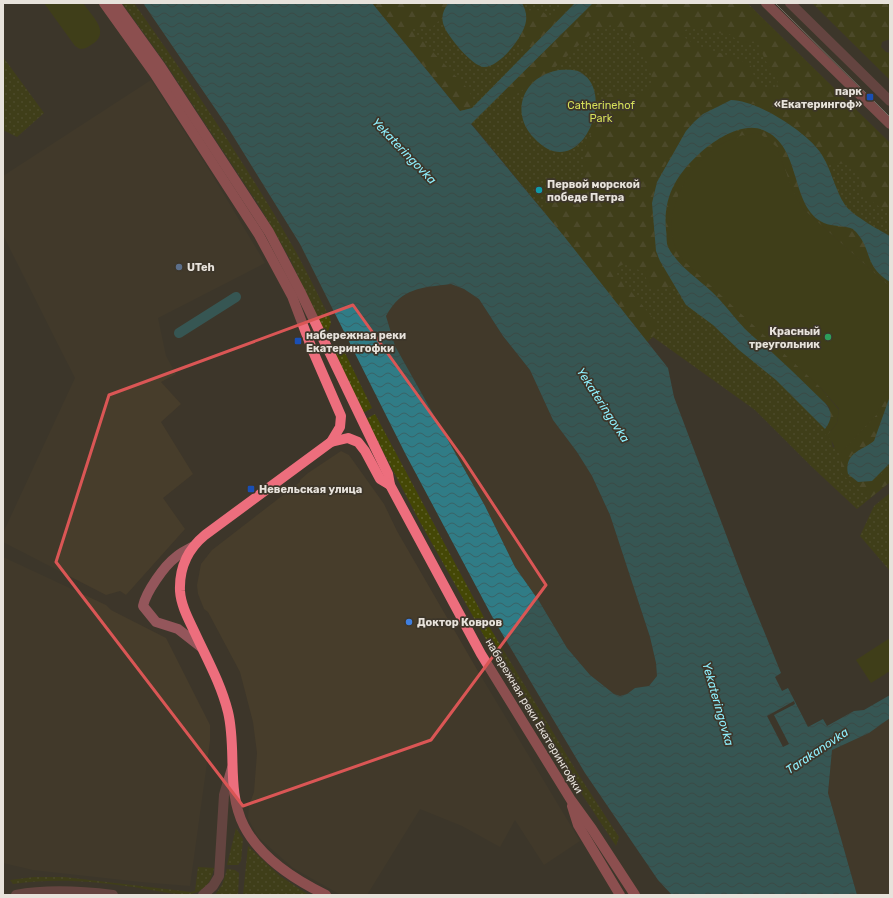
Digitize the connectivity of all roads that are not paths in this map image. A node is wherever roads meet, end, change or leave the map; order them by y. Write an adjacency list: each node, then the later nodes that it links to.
1 (104, 3): 7 (main road)
2 (115, 3): 8 (main road, набережная реки Екатерингофки)
3 (766, 3): 6 (main road)
4 (790, 3): 5 (street)
5 (890, 101)
6 (890, 124)
7 (331, 442): 8 (main road); 9 (main road)
8 (390, 485): 12 (main road, набережная реки Екатерингофки)
9 (192, 547): 10 (main road); 10 (street)
10 (201, 647): 11 (main road)
11 (232, 768): 15 (street); 16 (main road)
12 (571, 800): 17 (main road); 18 (main road, набережная реки Екатерингофки)
13 (16, 895): 14 (street)
14 (113, 895)
15 (204, 895)
16 (326, 895)
17 (620, 895)
18 (635, 895)

